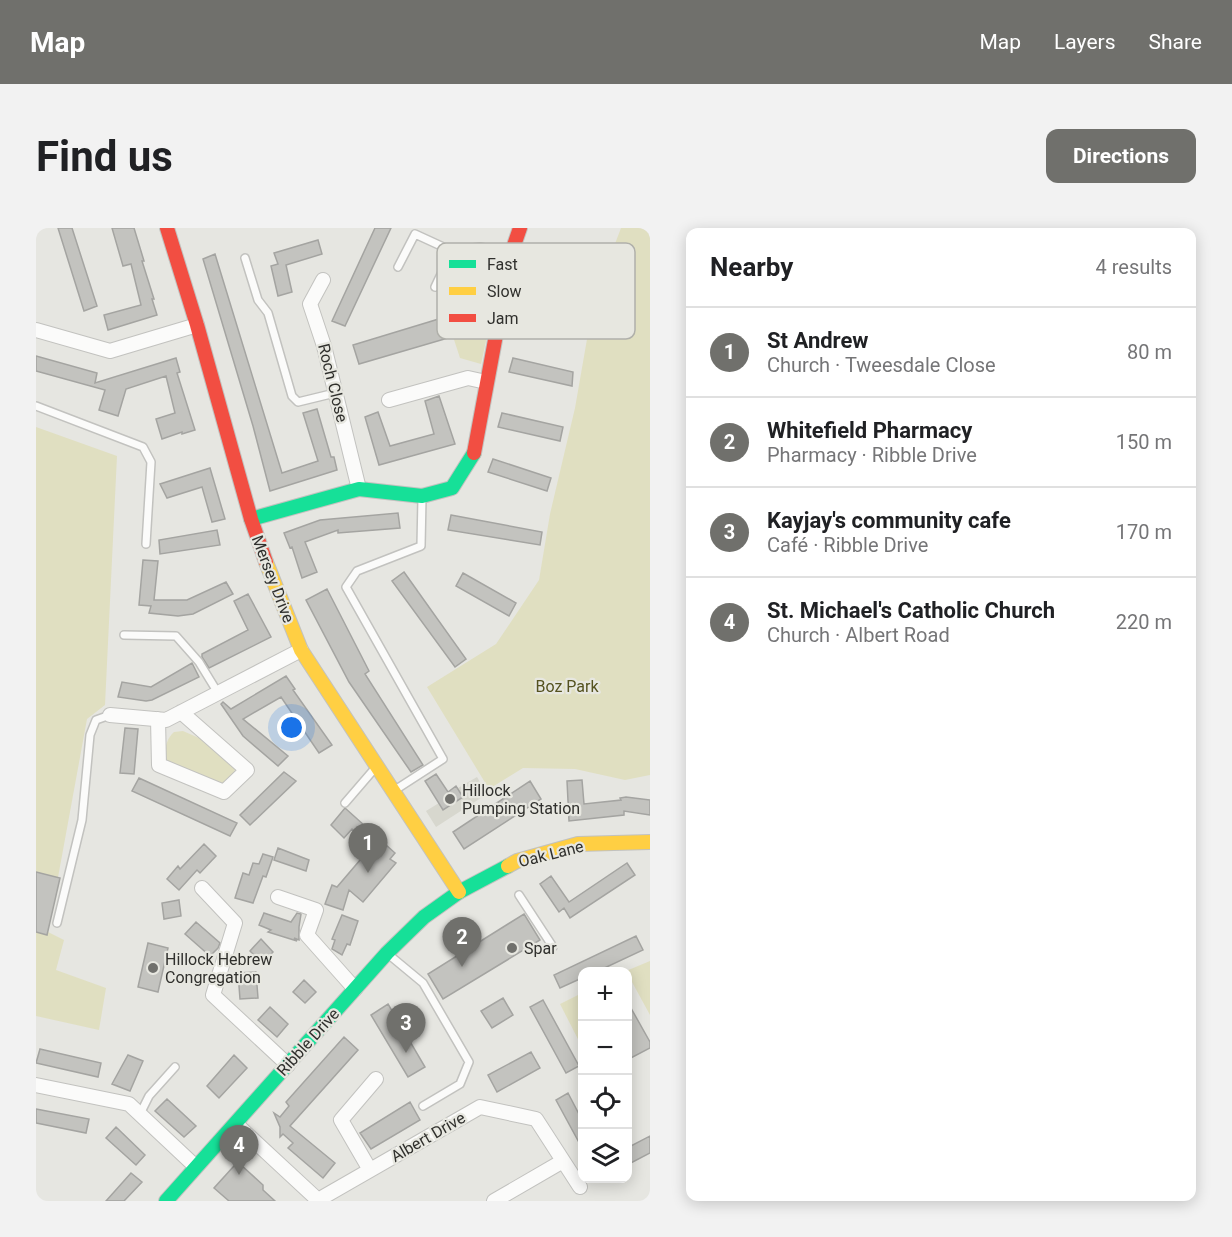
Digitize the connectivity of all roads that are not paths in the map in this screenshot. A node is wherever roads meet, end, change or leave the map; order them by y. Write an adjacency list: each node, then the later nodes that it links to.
1 (167, 228): 10 (street, Mersey Drive)
2 (520, 228): 3 (street)
3 (515, 243)
4 (437, 244): 6 (lane)
5 (245, 258): 14 (lane)
6 (398, 267)
7 (322, 280): 14 (street, Roch Close)
8 (437, 283): 9 (lane)
9 (435, 287)
10 (197, 325): 11 (street); 19 (street, Mersey Drive)
11 (36, 330)
12 (494, 339): 13 (street)
13 (486, 382): 15 (street); 18 (street)
14 (335, 393): 17 (street, Roch Close)
15 (389, 400)
16 (36, 406): 20 (lane)
17 (359, 489): 18 (street); 19 (street)
18 (422, 496): 28 (lane)
19 (251, 519): 22 (street, Mersey Drive)
20 (146, 544)
21 (124, 635): 23 (lane)
22 (301, 650): 23 (street); 27 (street, Mersey Drive)
23 (218, 693): 24 (street)
24 (182, 712): 26 (street); 26 (street)
25 (110, 715): 26 (street); 35 (lane)
26 (158, 719)
27 (376, 766): 28 (street, Mersey Drive); 29 (lane)
28 (393, 792): 32 (street, Mersey Drive)
29 (345, 803)
30 (650, 842): 32 (street, Oak Lane)
31 (202, 888): 39 (street)
32 (459, 892): 37 (street, Ribble Drive)
33 (519, 895): 36 (lane)
34 (278, 897): 38 (street)
35 (57, 923)
36 (553, 947)
37 (387, 953): 38 (street, Ribble Drive); 43 (lane)
38 (356, 989): 39 (street, Ribble Drive)
39 (288, 1065): 45 (street, Ribble Drive)
40 (176, 1067): 44 (lane)
41 (376, 1079): 48 (street)
42 (36, 1084): 44 (street)
43 (423, 1106)
44 (140, 1114): 47 (street)
45 (236, 1124): 47 (street, Ribble Drive); 51 (street)
46 (563, 1161): 48 (street, Albert Drive); 49 (street, Albert Drive); 52 (street)
47 (196, 1167): 50 (street, Ribble Drive)
48 (370, 1170): 51 (street, Albert Drive)
49 (580, 1187)
50 (166, 1201)
51 (319, 1201)
52 (494, 1201)

